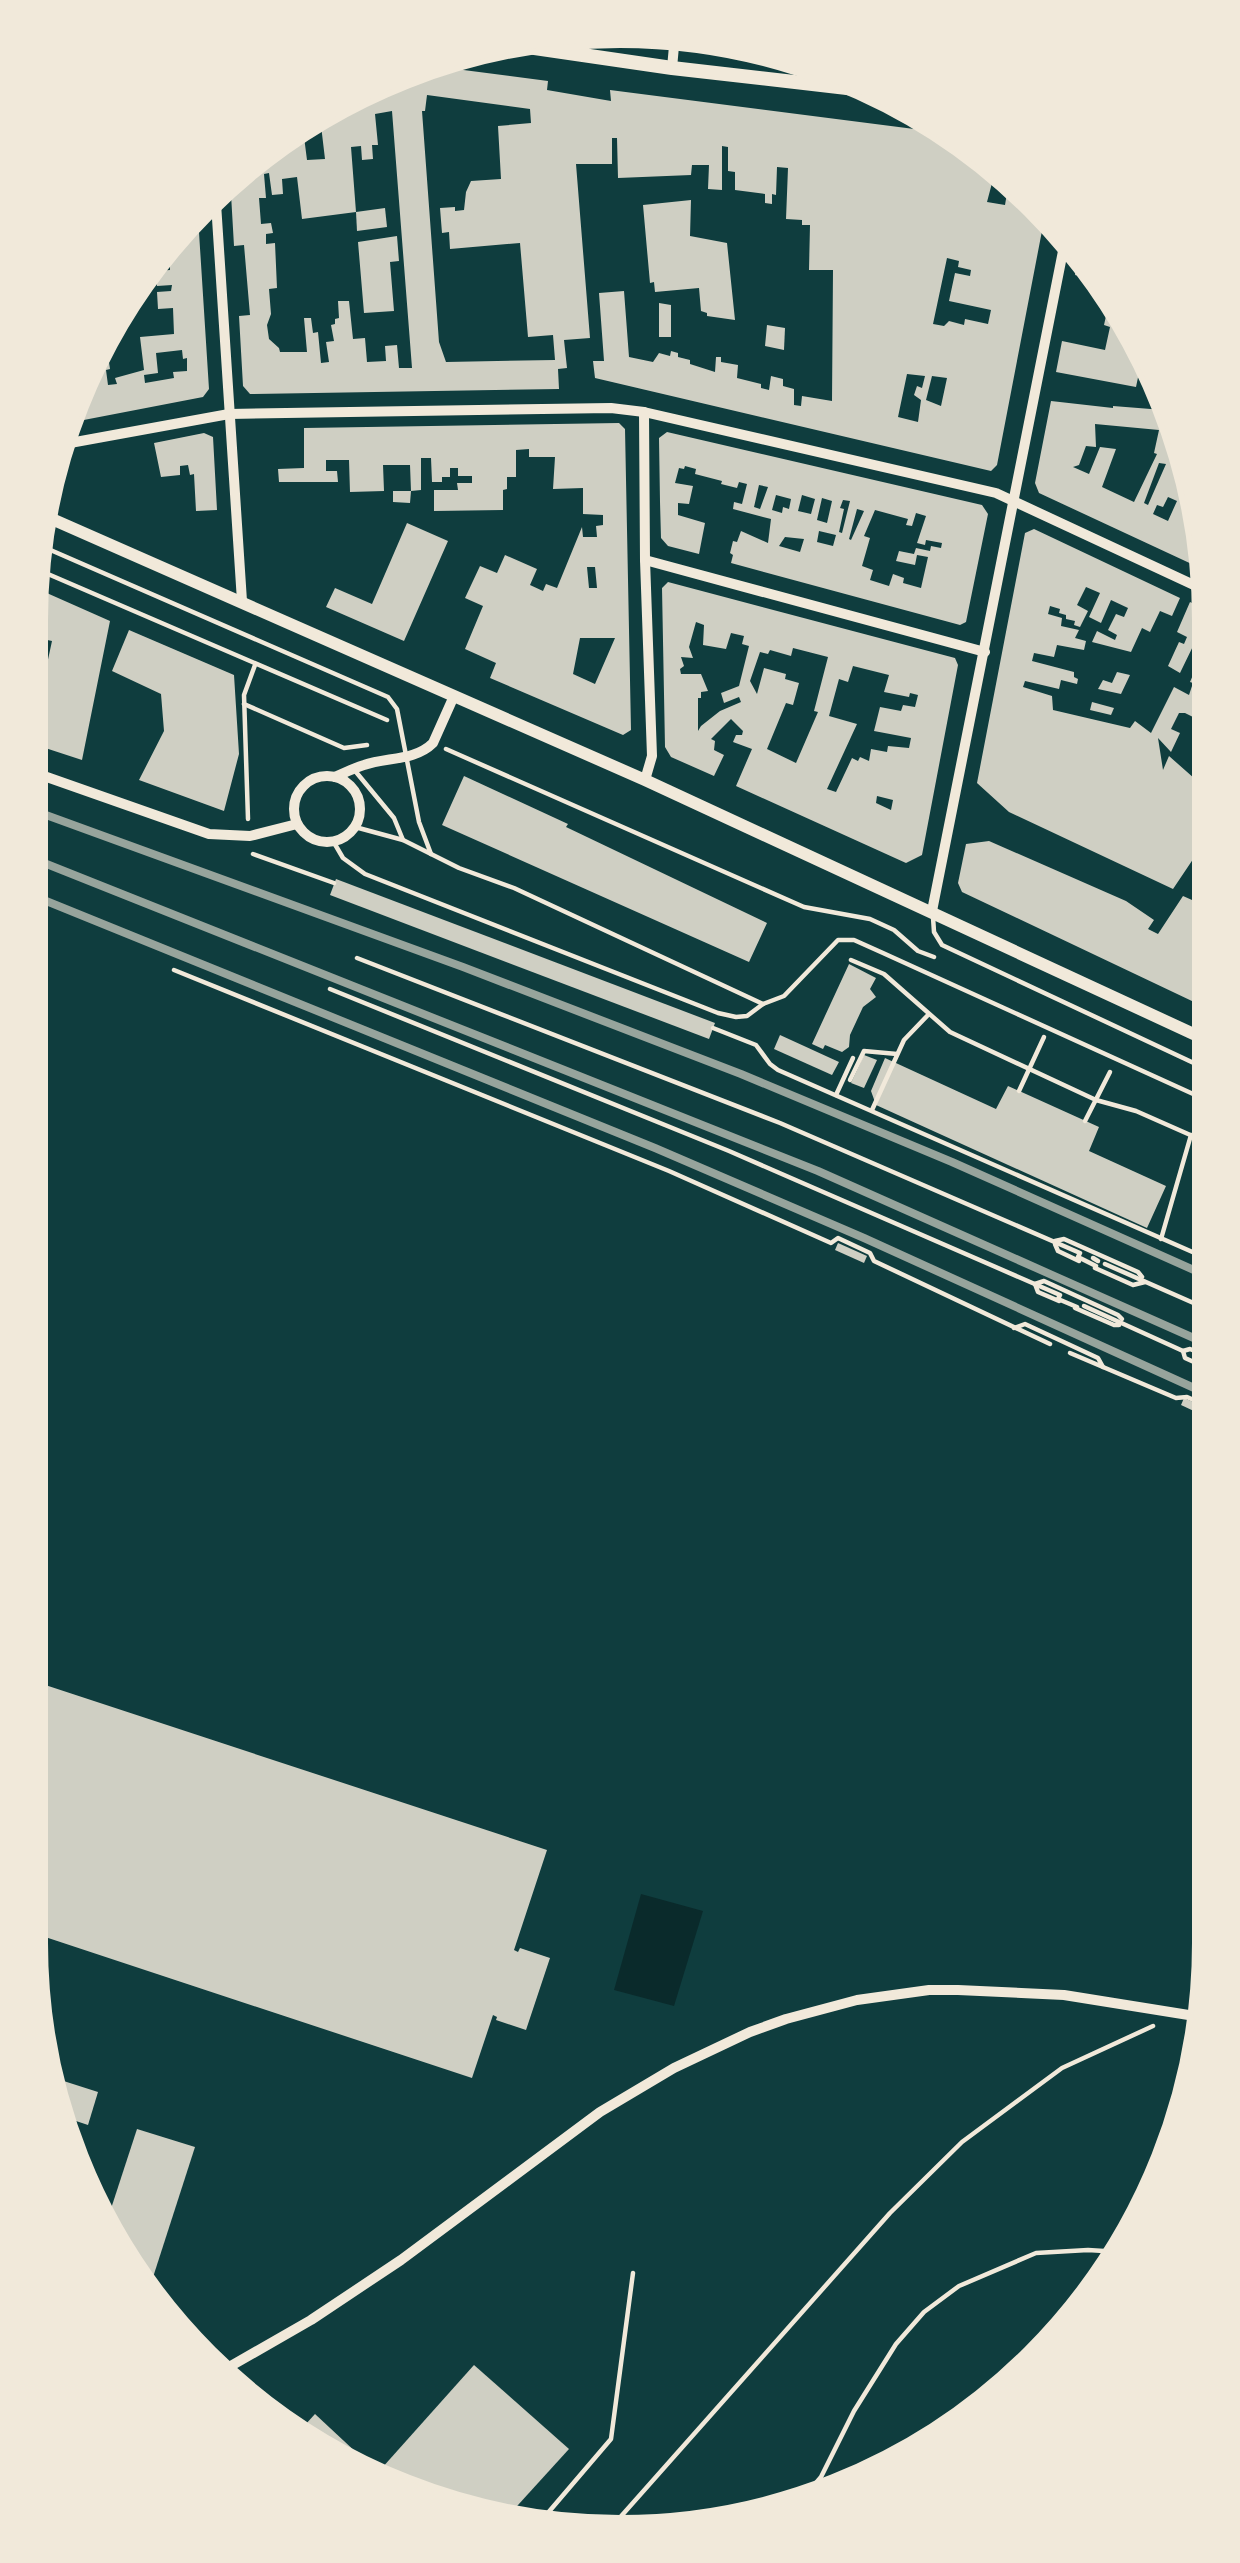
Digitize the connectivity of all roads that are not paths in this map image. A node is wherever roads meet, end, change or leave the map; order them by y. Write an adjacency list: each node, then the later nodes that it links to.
1 (674, 48): 3 (street)
2 (547, 50): 3 (main road)
3 (672, 68): 4 (main road)
4 (833, 86)
5 (216, 210): 8 (street)
6 (1063, 254): 10 (street)
7 (644, 412): 8 (street); 10 (street); 13 (street)
8 (229, 415): 9 (street); 15 (street)
9 (74, 443)
10 (1014, 500): 14 (street); 16 (street)
11 (54, 520): 15 (street)
12 (50, 550): 18 (lane)
13 (645, 560): 16 (street); 22 (street)
14 (1194, 585)
15 (242, 601): 17 (street)
16 (985, 652): 28 (street)
17 (454, 696): 18 (street); 22 (street)
18 (407, 756): 19 (street); 27 (lane)
19 (353, 769): 21 (street); 25 (lane)
20 (45, 776): 23 (street)
21 (334, 777): 23 (street); 24 (street)
22 (645, 780): 28 (street)
23 (297, 824): 26 (street)
24 (355, 827): 25 (lane); 26 (street)
25 (403, 840): 27 (lane)
26 (333, 841): 29 (lane)
27 (431, 854): 29 (lane)
28 (932, 911): 30 (street); 31 (lane)
29 (763, 1004): 32 (lane)
30 (1195, 1034)
31 (1195, 1064)
32 (1195, 1095)
33 (1190, 2015): 35 (street)
34 (633, 2273): 36 (lane)
35 (231, 2366)
36 (548, 2513)

